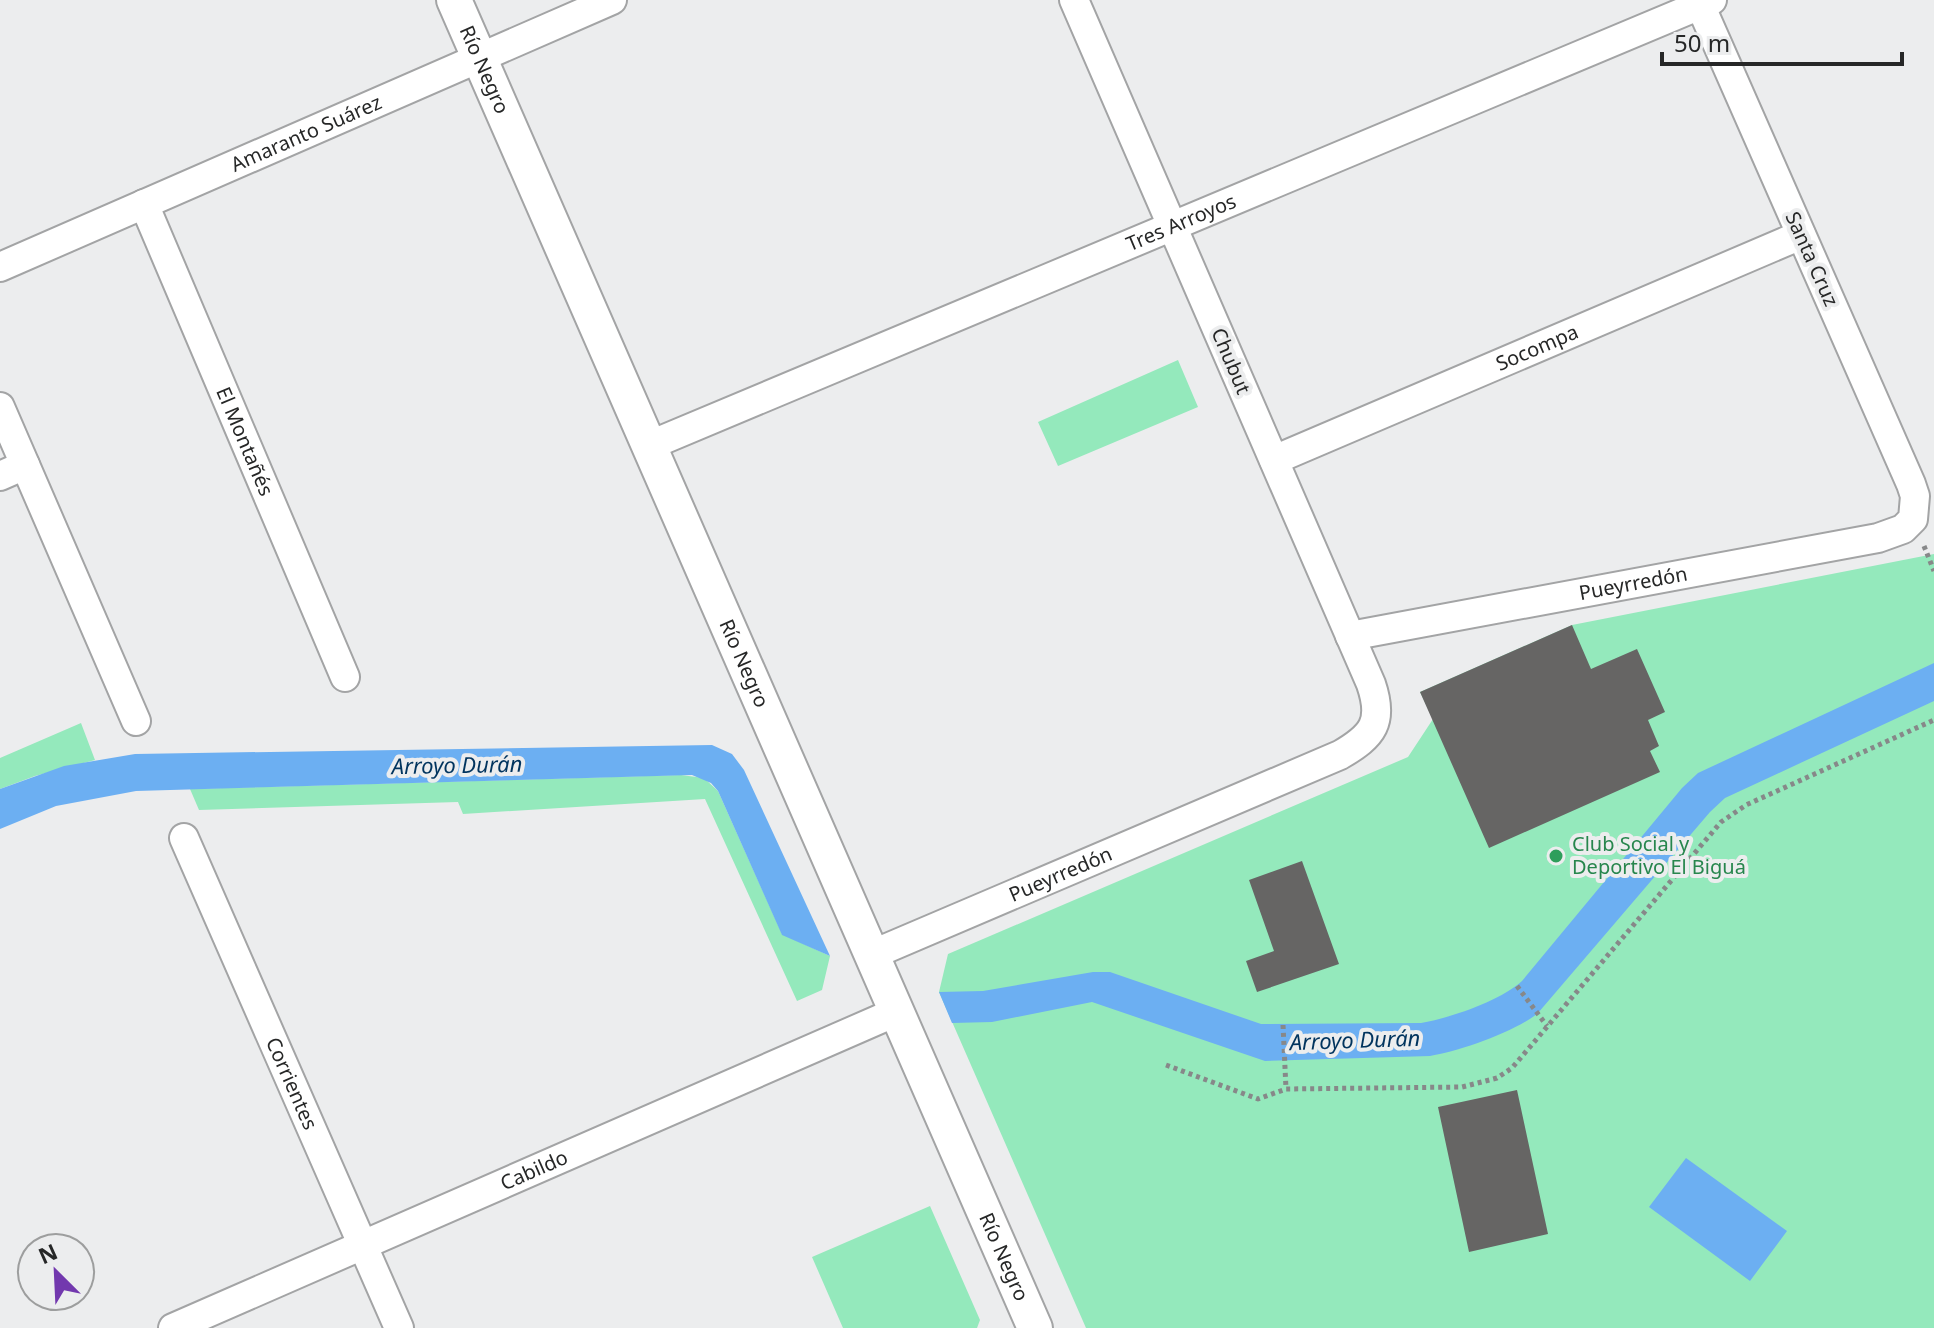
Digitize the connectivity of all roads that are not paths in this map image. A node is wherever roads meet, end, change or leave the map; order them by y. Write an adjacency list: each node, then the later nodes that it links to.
1 (454, 0): 5 (street, Río Negro)
2 (612, 0): 5 (street, Amaranto Suárez)
3 (1074, 0): 7 (street, Chubut)
4 (1703, 2): 7 (street, Tres Arroyos); 8 (street, Santa Cruz)
5 (479, 58): 6 (street, Amaranto Suárez); 11 (street, Río Negro)
6 (144, 204): 9 (street, Amaranto Suárez); 16 (street, El Montañés)
7 (1172, 226): 11 (street, Tres Arroyos); 12 (street, Chubut)
8 (1801, 235): 12 (street, Socompa); 14 (street, Santa Cruz)
9 (0, 267)
10 (0, 407): 13 (street)
11 (648, 446): 20 (street, Río Negro)
12 (1274, 460): 15 (street, Chubut)
13 (13, 470): 17 (street)
14 (1913, 519): 15 (street, Pueyrredón)
15 (1350, 636): 18 (street, Chubut)
16 (345, 677)
17 (136, 721)
18 (1375, 725): 20 (street, Pueyrredón)
19 (184, 838): 22 (street, Corrientes)
20 (871, 955): 21 (street, Río Negro)
21 (896, 1012): 22 (street, Cabildo); 25 (street, Río Negro)
22 (363, 1245): 23 (street, Cabildo); 24 (street, Corrientes)
23 (173, 1328)
24 (399, 1328)
25 (1035, 1328)

